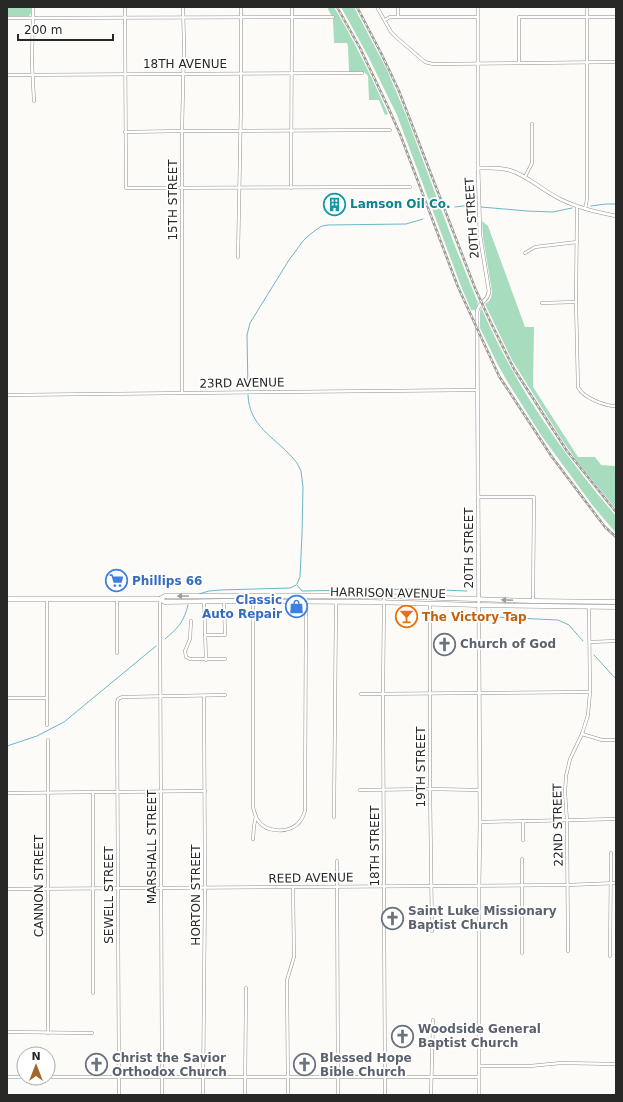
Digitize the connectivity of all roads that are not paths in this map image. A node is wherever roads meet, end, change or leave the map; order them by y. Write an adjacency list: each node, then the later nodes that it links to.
1 (32, 7): 20 (street)
2 (125, 7): 12 (street)
3 (183, 7): 13 (street, 15TH STREET)
4 (240, 7): 14 (street)
5 (292, 7): 10 (street)
6 (377, 7): 21 (street)
7 (398, 7): 15 (street)
8 (478, 7): 16 (street, 20TH STREET)
9 (588, 7): 17 (street)
10 (292, 16): 11 (street); 14 (street); 29 (street)
11 (333, 16)
12 (125, 17): 13 (street); 20 (street); 26 (street)
13 (183, 17): 14 (street); 27 (street, 15TH STREET)
14 (240, 17): 28 (street)
15 (398, 17): 16 (street); 21 (street)
16 (478, 17): 25 (street, 20TH STREET)
17 (587, 17): 18 (street); 23 (street); 24 (street)
18 (616, 17)
19 (7, 18): 20 (street)
20 (32, 18): 32 (street)
21 (385, 20): 25 (street)
22 (616, 62): 24 (street)
23 (519, 63): 24 (street); 25 (street)
24 (587, 63): 47 (street)
25 (478, 64): 40 (street, 20TH STREET)
26 (125, 73): 27 (street, 18TH AVENUE); 32 (street, 18TH AVENUE); 39 (street)
27 (183, 73): 28 (street, 18TH AVENUE); 36 (street, 15TH STREET)
28 (240, 73): 29 (street, 18TH AVENUE); 37 (street)
29 (292, 73): 30 (street, 18TH AVENUE); 38 (street)
30 (362, 73)
31 (7, 74): 32 (street, 18TH AVENUE)
32 (32, 74): 33 (street)
33 (34, 101)
34 (532, 124): 41 (street)
35 (390, 130): 38 (street)
36 (182, 131): 37 (street); 39 (street); 45 (street, 15TH STREET)
37 (240, 131): 38 (street); 42 (street)
38 (292, 131): 43 (street)
39 (125, 132): 45 (street)
40 (478, 168): 41 (street); 54 (street, 20TH STREET)
41 (524, 177): 46 (street)
42 (239, 188): 43 (street); 45 (street); 51 (street)
43 (291, 188): 44 (street)
44 (410, 188)
45 (182, 189): 55 (street, 15TH STREET)
46 (577, 206): 47 (street); 49 (street)
47 (586, 209): 48 (street)
48 (616, 216)
49 (577, 242): 50 (street); 52 (street)
50 (525, 253)
51 (238, 257)
52 (576, 302): 53 (street); 57 (street)
53 (542, 303)
54 (478, 390): 55 (street, 23RD AVENUE); 58 (street, 20TH STREET)
55 (182, 393): 56 (street, 23RD AVENUE)
56 (7, 395)
57 (616, 406)
58 (478, 497): 64 (street, 20TH STREET); 70 (street)
59 (384, 596): 63 (main road, HARRISON AVENUE); 64 (main road, HARRISON AVENUE); 71 (street, 18TH STREET)
60 (47, 599): 61 (main road, HARRISON AVENUE); 65 (main road, HARRISON AVENUE); 93 (street)
61 (117, 599): 62 (main road, HARRISON AVENUE); 81 (street)
62 (160, 599): 63 (main road, HARRISON AVENUE, one-way to 62); 66 (main road, HARRISON AVENUE); 91 (street, MARSHALL STREET)
63 (306, 599): 68 (main road, HARRISON AVENUE); 69 (main road, HARRISON AVENUE); 108 (street)
64 (478, 599): 70 (main road, HARRISON AVENUE, one-way to 64); 74 (street, 20TH STREET)
65 (7, 600)
66 (204, 601): 67 (main road, HARRISON AVENUE); 78 (street)
67 (224, 601): 68 (main road, HARRISON AVENUE); 78 (street)
68 (254, 601): 108 (street)
69 (336, 601): 71 (main road, HARRISON AVENUE); 109 (street)
70 (533, 601): 72 (main road, HARRISON AVENUE)
71 (384, 602): 73 (main road, HARRISON AVENUE); 86 (street, 18TH STREET)
72 (616, 602)
73 (430, 603): 74 (main road, HARRISON AVENUE); 87 (street, 19TH STREET)
74 (478, 605): 75 (main road, HARRISON AVENUE); 88 (street, 20TH STREET)
75 (589, 607): 76 (main road, HARRISON AVENUE); 80 (street, 22ND STREET)
76 (616, 607)
77 (191, 621): 83 (street)
78 (205, 636): 83 (street)
79 (616, 641): 80 (street)
80 (590, 642): 84 (street, 22ND STREET)
81 (117, 653)
82 (225, 659): 83 (street)
83 (206, 660)
84 (590, 692): 88 (street); 95 (street, 22ND STREET)
85 (361, 694): 86 (street)
86 (383, 694): 87 (street); 100 (street, 18TH STREET)
87 (430, 694): 88 (street); 98 (street, 19TH STREET)
88 (479, 694): 101 (street, 20TH STREET)
89 (225, 695): 90 (street)
90 (204, 696): 91 (street); 102 (street, HORTON STREET)
91 (161, 697): 104 (street, SEWELL STREET); 105 (street, MARSHALL STREET)
92 (7, 698): 93 (street)
93 (47, 698): 94 (street)
94 (47, 725)
95 (582, 734): 97 (street); 112 (street, 22ND STREET)
96 (48, 740): 107 (street, CANNON STREET)
97 (616, 740)
98 (430, 789): 100 (street); 101 (street); 126 (street, 19TH STREET)
99 (360, 790): 100 (street)
100 (383, 790): 121 (street, 18TH STREET)
101 (480, 790): 113 (street, 20TH STREET)
102 (205, 791): 105 (street); 127 (street, HORTON STREET)
103 (93, 792): 104 (street); 107 (street); 129 (street)
104 (118, 792): 105 (street); 130 (street, SEWELL STREET)
105 (161, 792): 131 (street, MARSHALL STREET)
106 (7, 793): 107 (street)
107 (48, 793): 133 (street, CANNON STREET)
108 (256, 816): 114 (street)
109 (334, 817)
110 (616, 819): 112 (street)
111 (523, 821): 112 (street); 113 (street); 115 (street)
112 (567, 821): 124 (street, 22ND STREET)
113 (480, 822): 122 (street, 20TH STREET)
114 (254, 839)
115 (523, 840)
116 (611, 853): 119 (street)
117 (522, 859): 123 (street)
118 (337, 861): 125 (street)
119 (610, 883): 120 (street, REED AVENUE); 124 (street, REED AVENUE); 137 (street)
120 (616, 883)
121 (384, 885): 125 (street, REED AVENUE); 126 (street, REED AVENUE); 148 (street, 18TH STREET)
122 (479, 885): 123 (street, REED AVENUE); 126 (street, REED AVENUE); 146 (street, 20TH STREET)
123 (522, 885): 124 (street, REED AVENUE); 136 (street)
124 (568, 885): 135 (street, 22ND STREET)
125 (337, 886): 128 (street, REED AVENUE); 154 (street)
126 (432, 886): 134 (street, 19TH STREET)
127 (205, 887): 128 (street, REED AVENUE); 131 (street, REED AVENUE); 152 (street, HORTON STREET)
128 (293, 887): 157 (street)
129 (94, 888): 130 (street, REED AVENUE); 133 (street, REED AVENUE); 139 (street)
130 (118, 888): 131 (street, REED AVENUE); 151 (street, SEWELL STREET)
131 (161, 888): 147 (street, MARSHALL STREET)
132 (7, 889): 133 (street, REED AVENUE)
133 (48, 889): 142 (street, CANNON STREET)
134 (432, 931)
135 (568, 951)
136 (522, 953)
137 (610, 956)
138 (246, 988): 153 (street)
139 (93, 993)
140 (433, 1020): 155 (street)
141 (7, 1032): 142 (street)
142 (48, 1032): 143 (street)
143 (92, 1033)
144 (93, 1062): 150 (street)
145 (616, 1064): 146 (street)
146 (479, 1066): 156 (street, 20TH STREET)
147 (162, 1076): 151 (street); 152 (street); 159 (street, MARSHALL STREET)
148 (385, 1076): 154 (street); 155 (street); 164 (street, 18TH STREET)
149 (56, 1077): 150 (street)
150 (93, 1077): 151 (street)
151 (119, 1077): 158 (street, SEWELL STREET)
152 (203, 1077): 153 (street); 160 (street, HORTON STREET)
153 (245, 1077): 157 (street); 161 (street)
154 (338, 1077): 157 (street); 163 (street)
155 (432, 1077): 156 (street); 165 (street)
156 (479, 1077): 166 (street, 20TH STREET)
157 (288, 1078): 162 (street)
158 (119, 1095)
159 (162, 1095)
160 (203, 1095)
161 (245, 1095)
162 (288, 1095)
163 (338, 1095)
164 (385, 1095)
165 (432, 1095)
166 (479, 1095)

